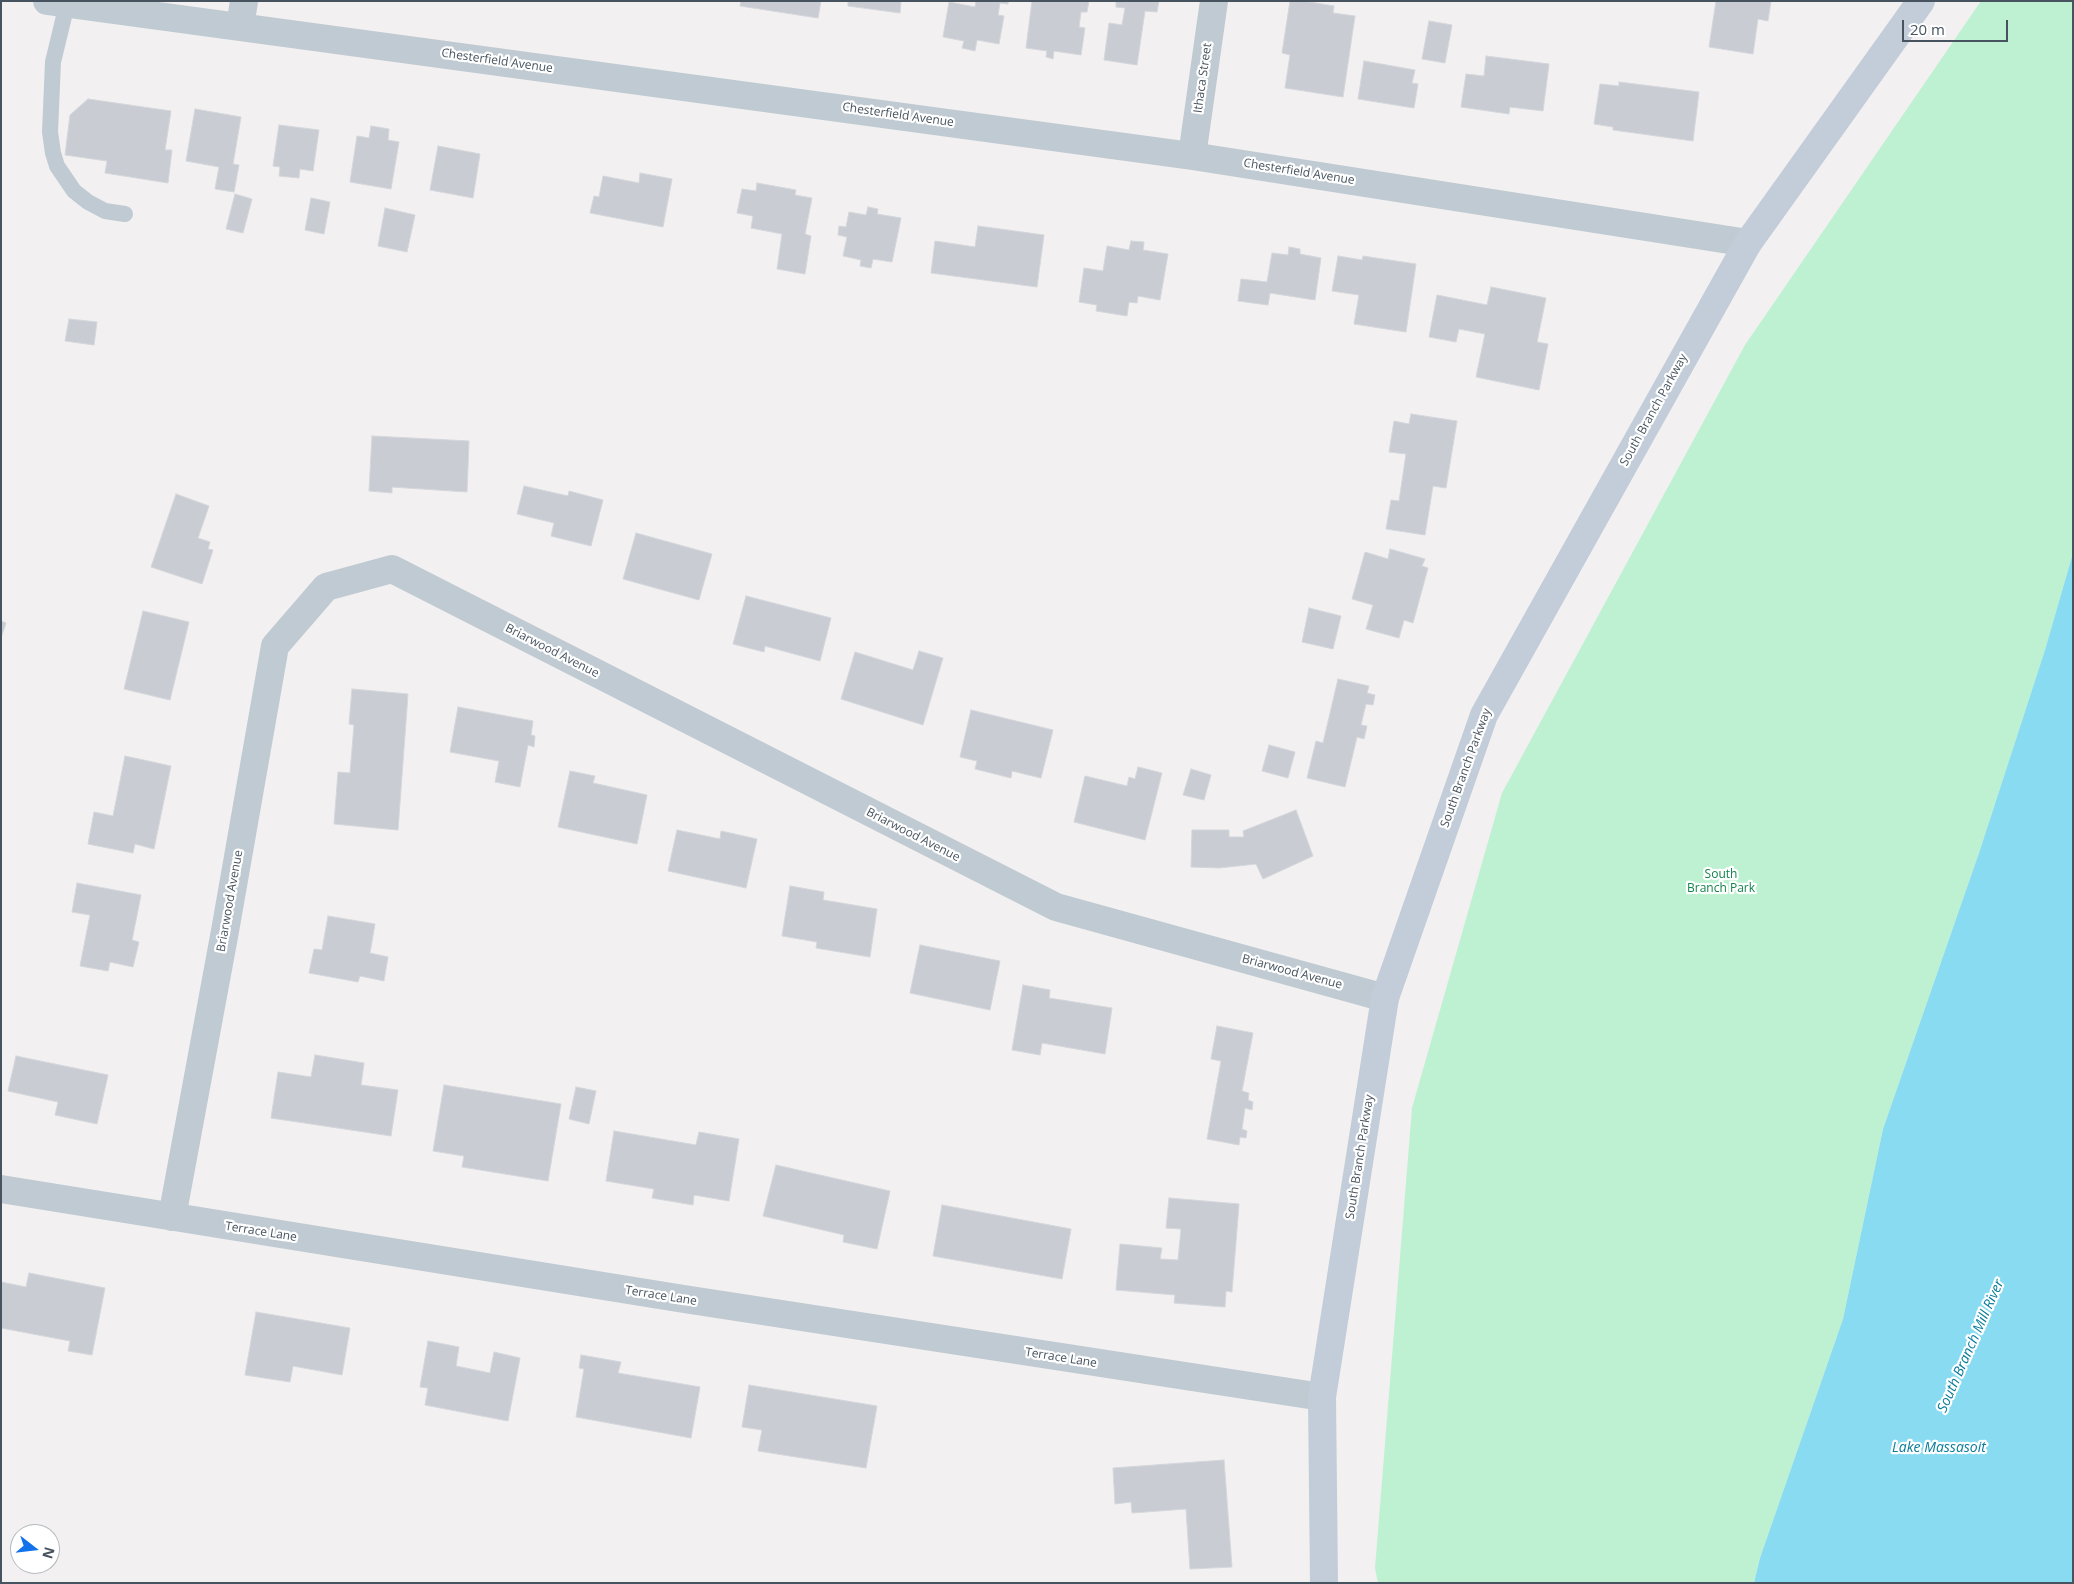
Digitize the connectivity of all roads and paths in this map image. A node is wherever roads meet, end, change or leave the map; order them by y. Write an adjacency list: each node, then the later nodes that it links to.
1 (1214, 1): 5 (street, Ithaca Street)
2 (1921, 1): 7 (main road, South Branch Parkway)
3 (57, 3): 4 (street, Chesterfield Avenue); 6 (lane)
4 (242, 14): 5 (street, Chesterfield Avenue)
5 (1192, 156): 7 (street, Chesterfield Avenue)
6 (125, 214)
7 (1748, 243): 8 (main road, South Branch Parkway)
8 (1385, 998): 10 (street, Briarwood Avenue); 11 (main road, South Branch Parkway)
9 (1, 1189): 10 (street, Terrace Lane)
10 (172, 1217): 11 (street, Terrace Lane)
11 (1322, 1397): 12 (main road, South Branch Parkway)
12 (1324, 1583)

